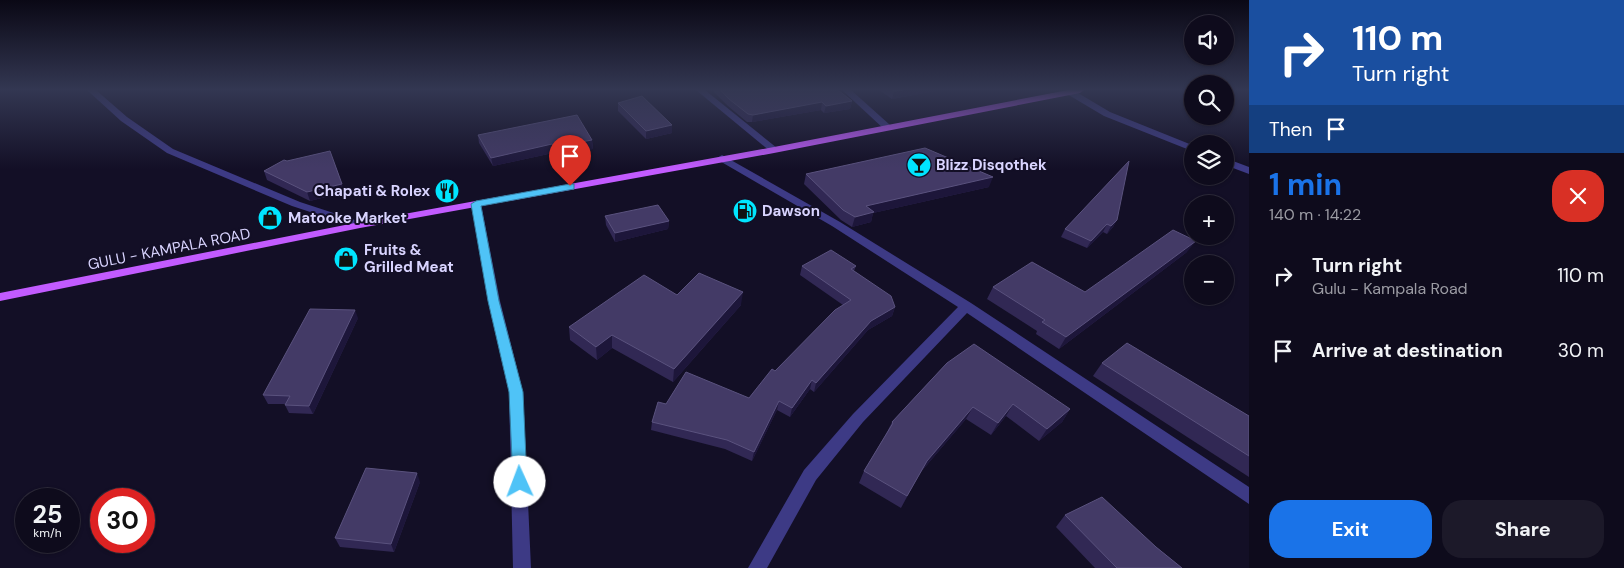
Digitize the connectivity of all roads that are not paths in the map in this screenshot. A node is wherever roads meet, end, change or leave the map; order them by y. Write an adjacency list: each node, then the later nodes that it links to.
1 (121, 117): 13 (street)
2 (733, 117): 8 (street)
3 (875, 117): 6 (street)
4 (942, 117): 6 (main road, GULU - KAMPALA ROAD)
5 (1113, 117): 7 (street)
6 (887, 127): 8 (main road, GULU - KAMPALA ROAD)
7 (1184, 145)
8 (774, 150): 9 (main road, GULU - KAMPALA ROAD)
9 (722, 158): 12 (main road, GULU - KAMPALA ROAD); 15 (street)
10 (1234, 165): 11 (street)
11 (1249, 171)
12 (476, 204): 13 (main road, GULU - KAMPALA ROAD); 17 (street)
13 (360, 225): 14 (main road, GULU - KAMPALA ROAD)
14 (0, 297)
15 (966, 306): 16 (street); 18 (street)
16 (1249, 496)
17 (522, 568)
18 (757, 568)

